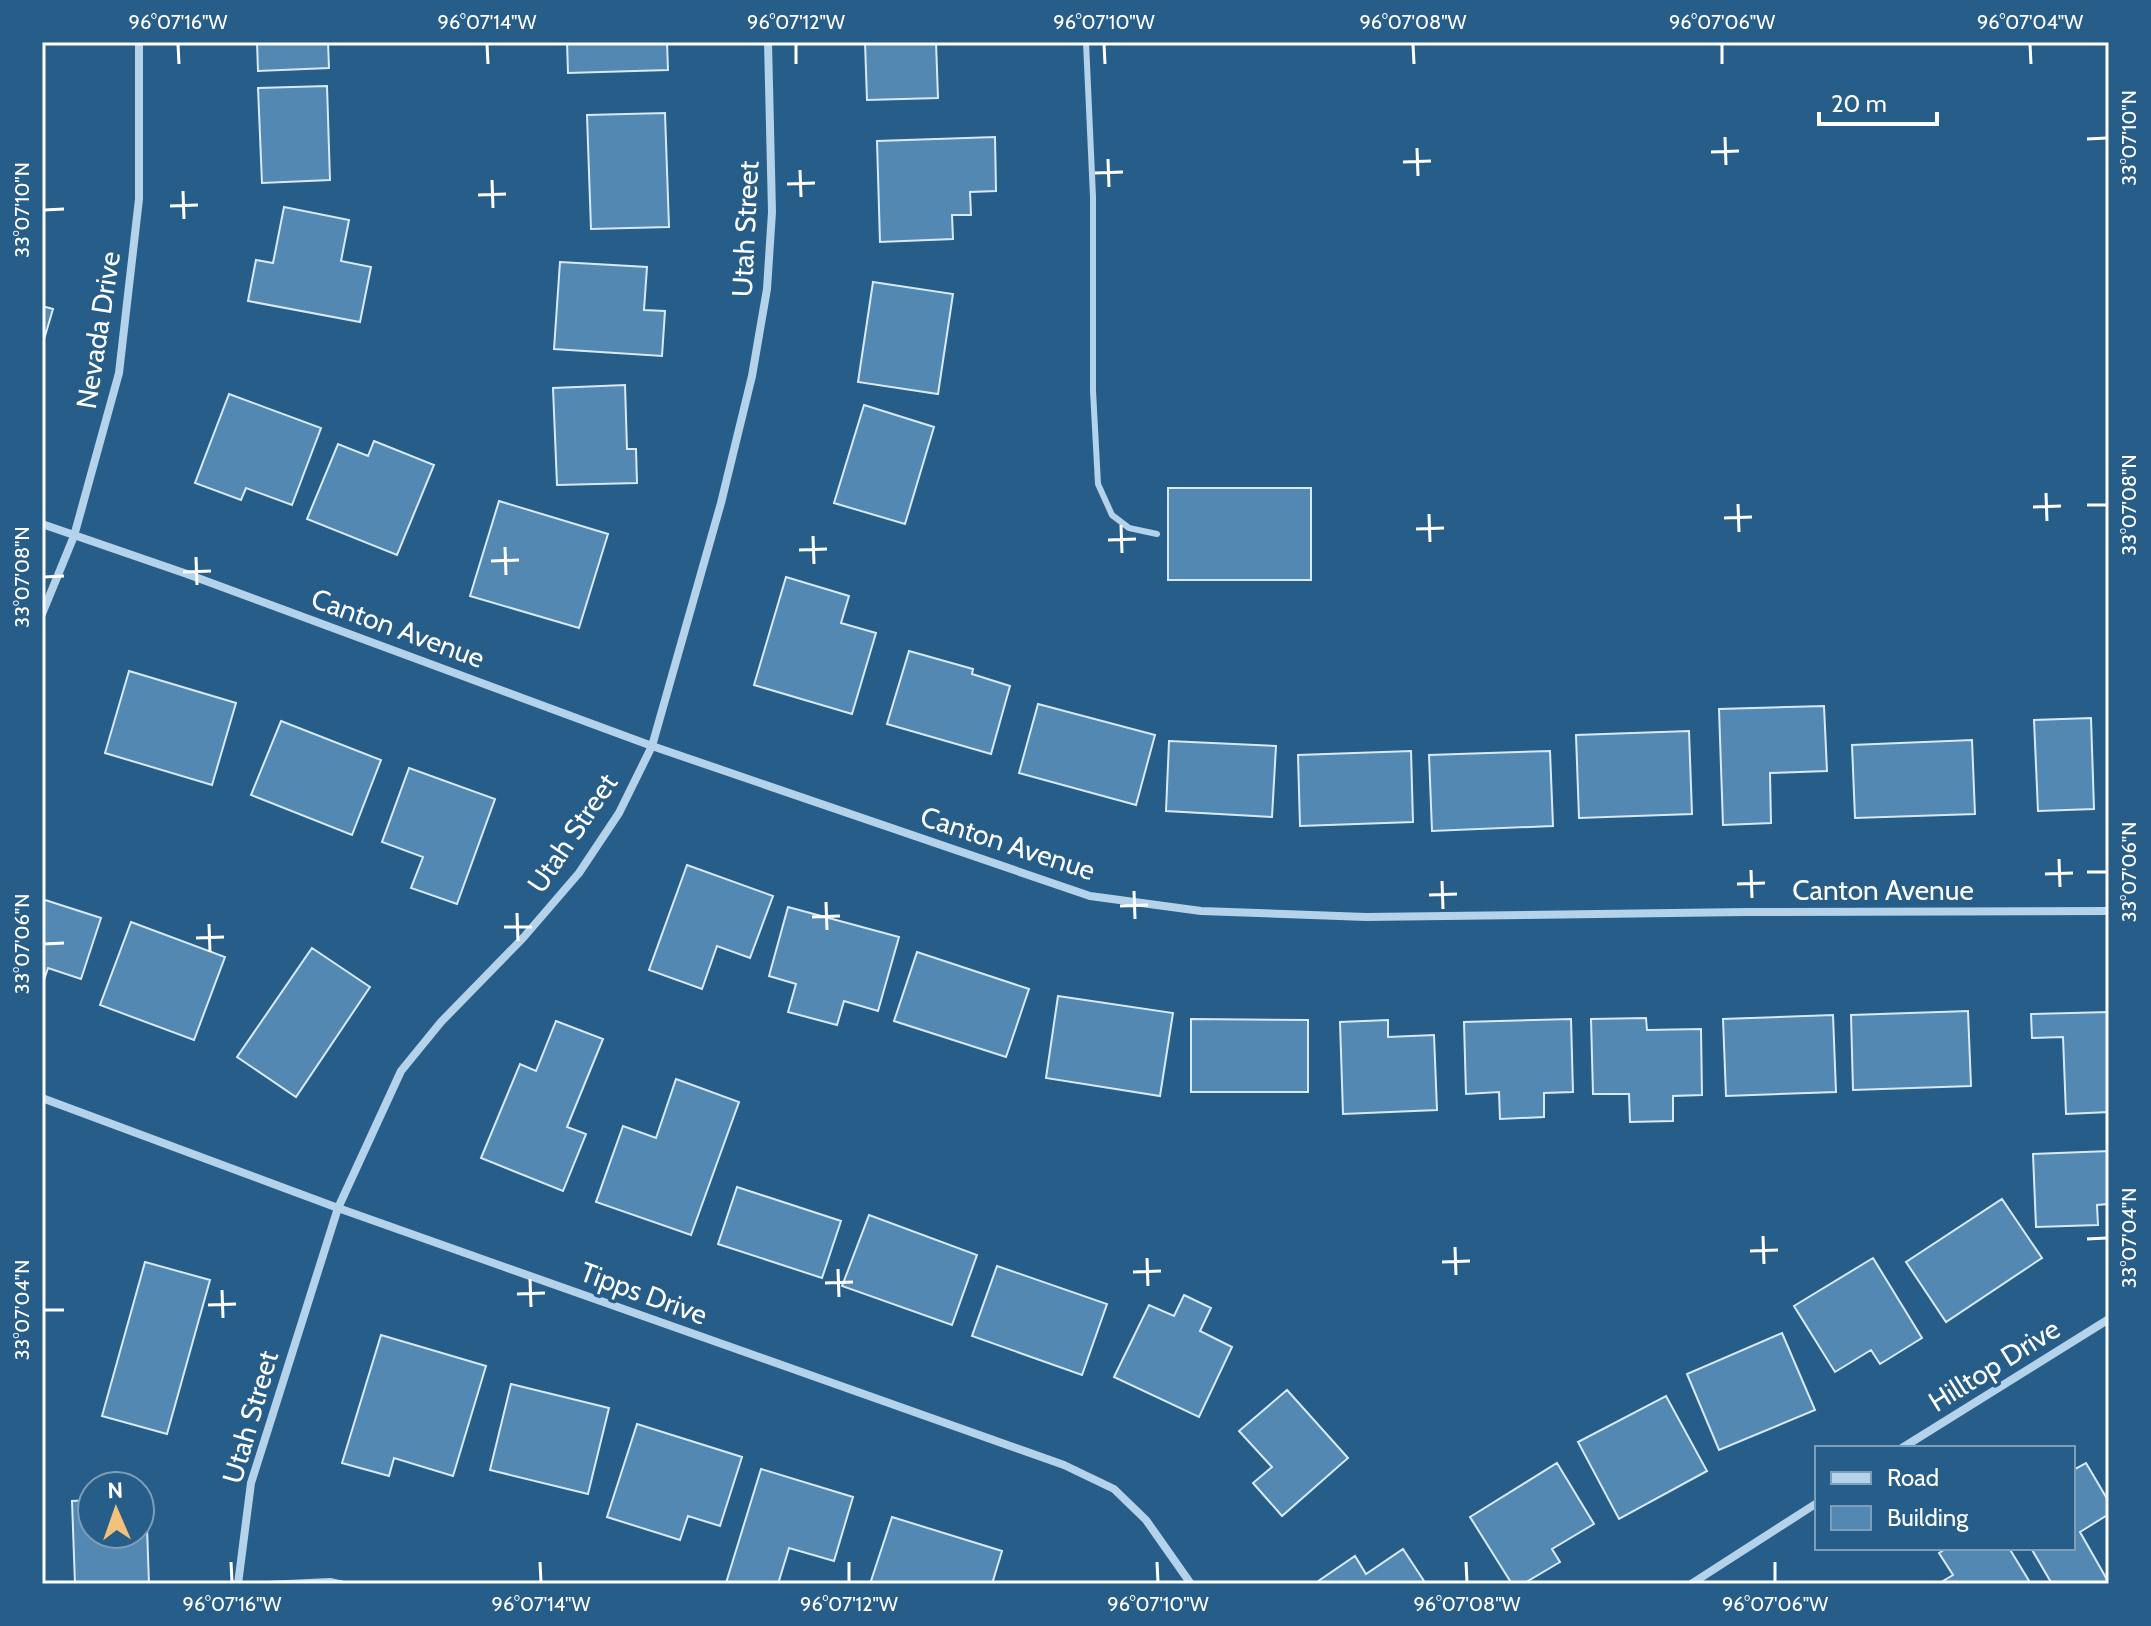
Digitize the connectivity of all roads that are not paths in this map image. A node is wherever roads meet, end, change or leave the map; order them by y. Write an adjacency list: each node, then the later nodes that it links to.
1 (139, 42): 6 (street, Nevada Drive)
2 (768, 42): 8 (street, Utah Street)
3 (1086, 42): 5 (lane)
4 (42, 524): 6 (street, Canton Avenue)
5 (1157, 534)
6 (74, 536): 7 (street, Nevada Drive); 8 (street, Canton Avenue)
7 (42, 614)
8 (652, 746): 9 (street, Canton Avenue); 11 (street, Utah Street)
9 (2109, 911)
10 (42, 1098): 11 (street, Tipps Drive)
11 (338, 1208): 15 (street, Utah Street); 18 (street, Tipps Drive)
12 (2109, 1319): 13 (street, Hilltop Drive)
13 (1905, 1446)
14 (1815, 1504): 19 (street)
15 (238, 1584)
16 (266, 1584): 17 (lane)
17 (344, 1584)
18 (1191, 1584)
19 (1691, 1584)

